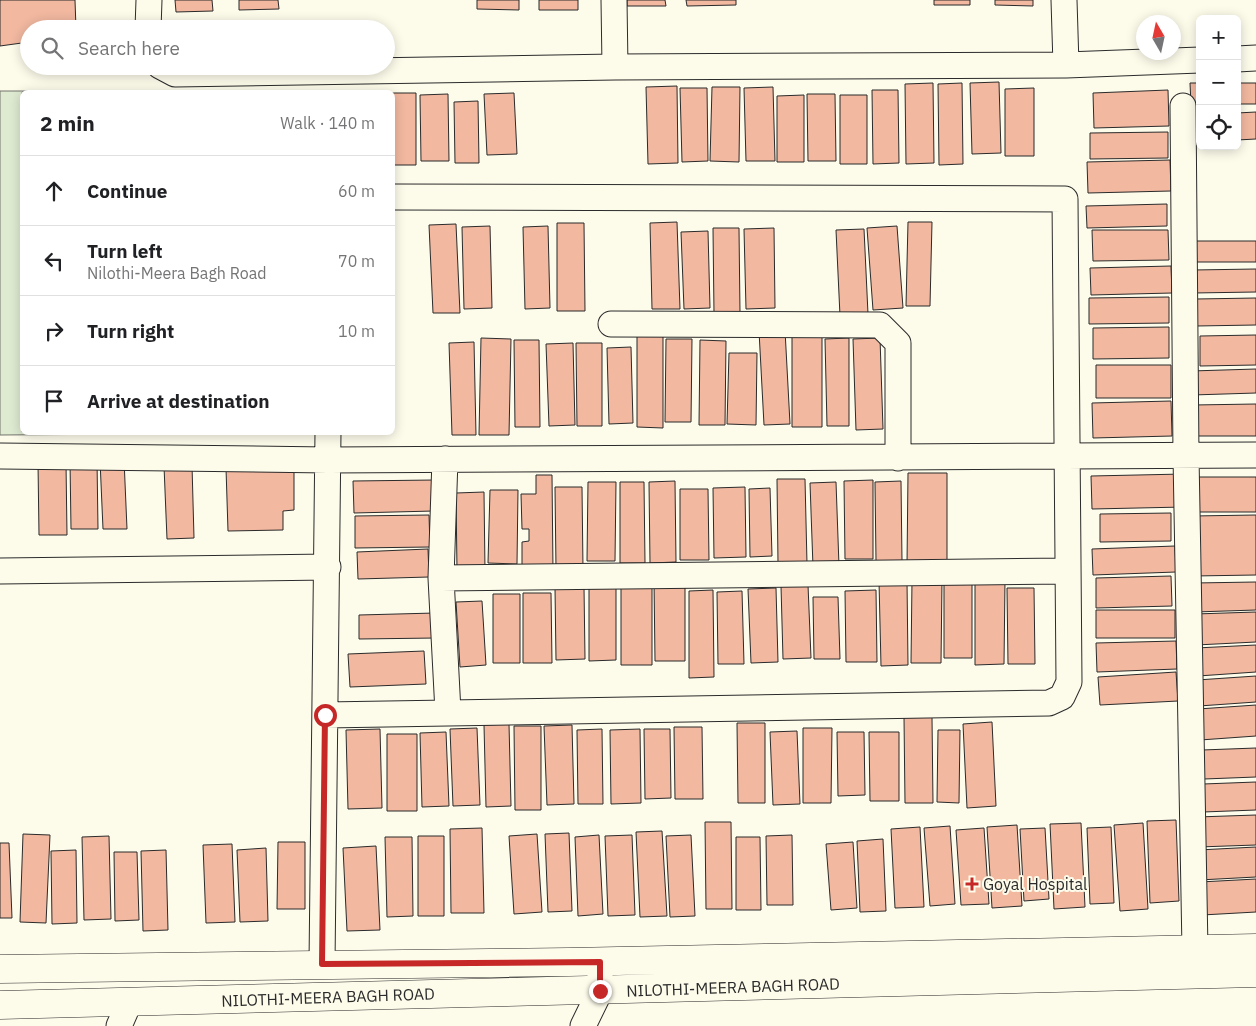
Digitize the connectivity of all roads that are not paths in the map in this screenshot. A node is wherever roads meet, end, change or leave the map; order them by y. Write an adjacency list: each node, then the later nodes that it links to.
1 (149, 0): 4 (street)
2 (614, 0): 9 (street)
3 (1064, 0): 8 (street)
4 (148, 20)
5 (1256, 58): 6 (street)
6 (1241, 59)
7 (1196, 60): 8 (street)
8 (1066, 65): 9 (street)
9 (615, 67): 10 (street)
10 (395, 70)
11 (1183, 106): 17 (street)
12 (395, 197): 19 (street)
13 (611, 324): 18 (street)
14 (328, 435): 21 (street)
15 (1256, 455): 17 (street)
16 (0, 456): 21 (street)
17 (1186, 456): 19 (street); 29 (street)
18 (898, 458): 19 (street); 20 (street)
19 (1067, 458): 24 (street)
20 (445, 459): 21 (street); 25 (street)
21 (328, 460): 22 (street)
22 (328, 567): 23 (street); 27 (street)
23 (0, 571)
24 (1068, 571): 25 (street); 26 (street)
25 (441, 578): 26 (street)
26 (448, 712): 27 (street)
27 (325, 715): 31 (street)
28 (1256, 948): 29 (street, NILOTHI-MEERA BAGH ROAD)
29 (1194, 950): 30 (street, NILOTHI-MEERA BAGH ROAD)
30 (600, 962): 31 (street, NILOTHI-MEERA BAGH ROAD); 34 (street)
31 (322, 964): 32 (street, NILOTHI-MEERA BAGH ROAD)
32 (0, 969)
33 (1256, 973): 34 (street, NILOTHI-MEERA BAGH ROAD)
34 (600, 991): 36 (street, NILOTHI-MEERA BAGH ROAD); 37 (street)
35 (0, 1005): 36 (street, NILOTHI-MEERA BAGH ROAD)
36 (124, 1014)
37 (583, 1026)

